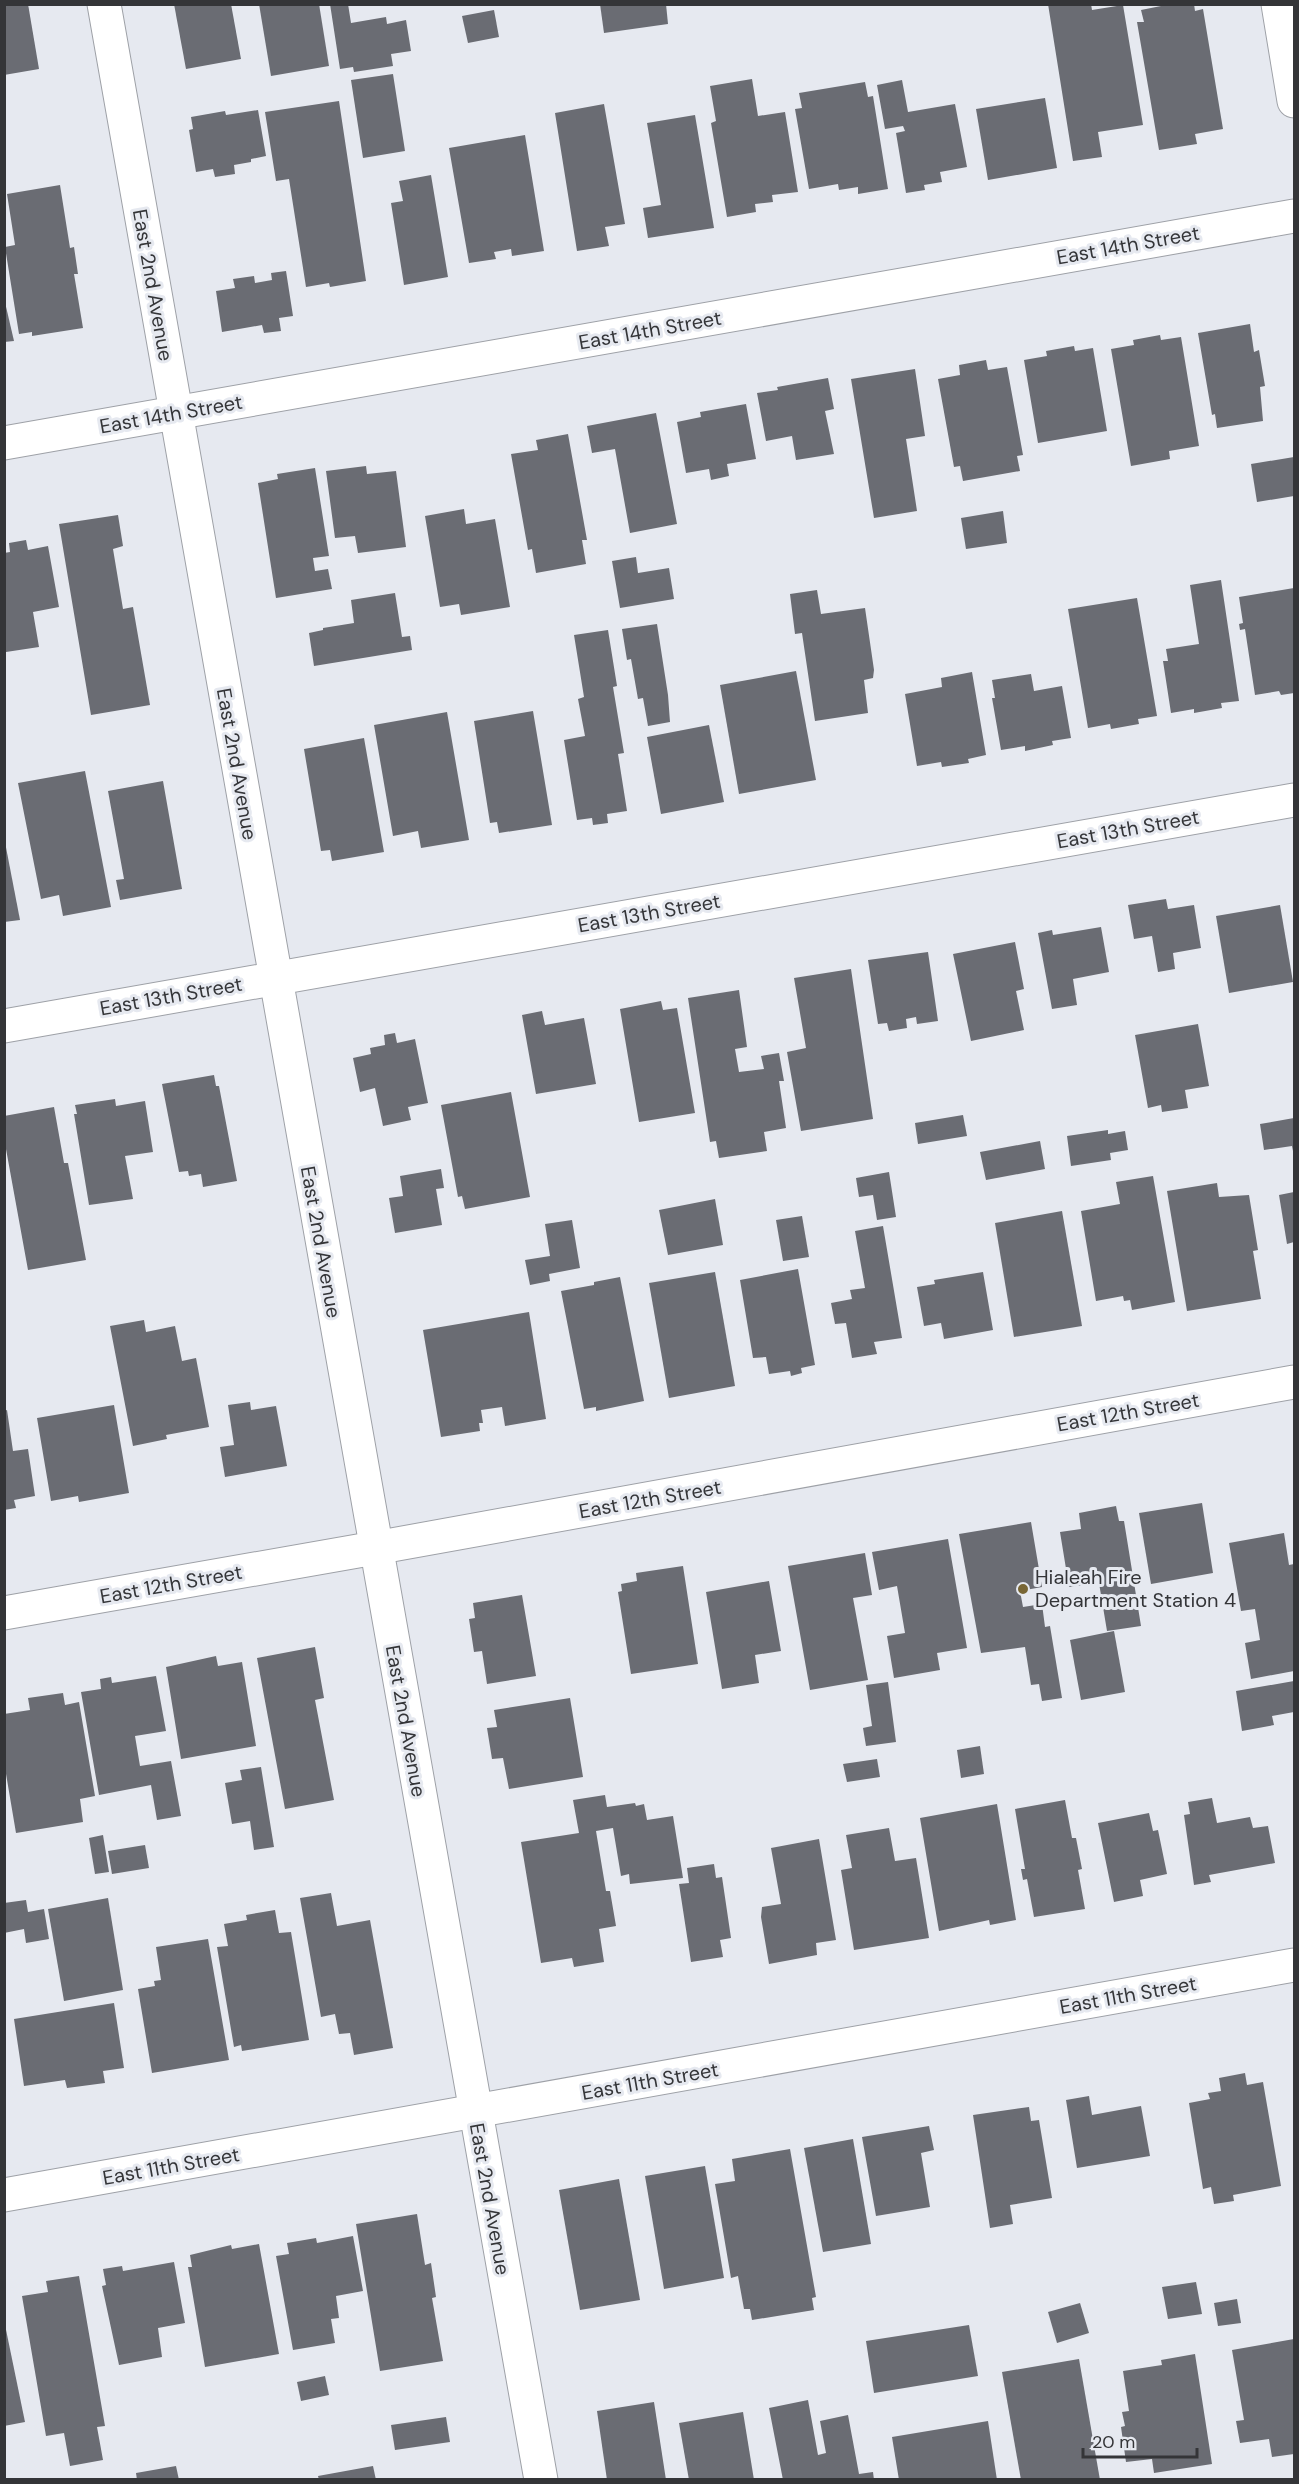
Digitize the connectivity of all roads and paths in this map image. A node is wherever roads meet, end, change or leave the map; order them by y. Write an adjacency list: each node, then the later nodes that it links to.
1 (104, 4): 5 (street, East 2nd Avenue)
2 (1278, 4): 3 (street)
3 (1294, 101)
4 (1294, 216): 5 (street, East 14th Street)
5 (176, 413): 6 (street, East 14th Street); 8 (street, East 2nd Avenue)
6 (4, 443)
7 (1294, 800): 8 (street, East 13th Street)
8 (275, 978): 9 (street, East 13th Street); 11 (street, East 2nd Avenue)
9 (4, 1026)
10 (1294, 1382): 11 (street, East 12th Street)
11 (375, 1548): 12 (street, East 12th Street); 14 (street, East 2nd Avenue)
12 (4, 1613)
13 (1294, 1965): 14 (street, East 11th Street)
14 (475, 2112): 15 (street, East 11th Street); 16 (street, East 2nd Avenue)
15 (4, 2195)
16 (541, 2480)

